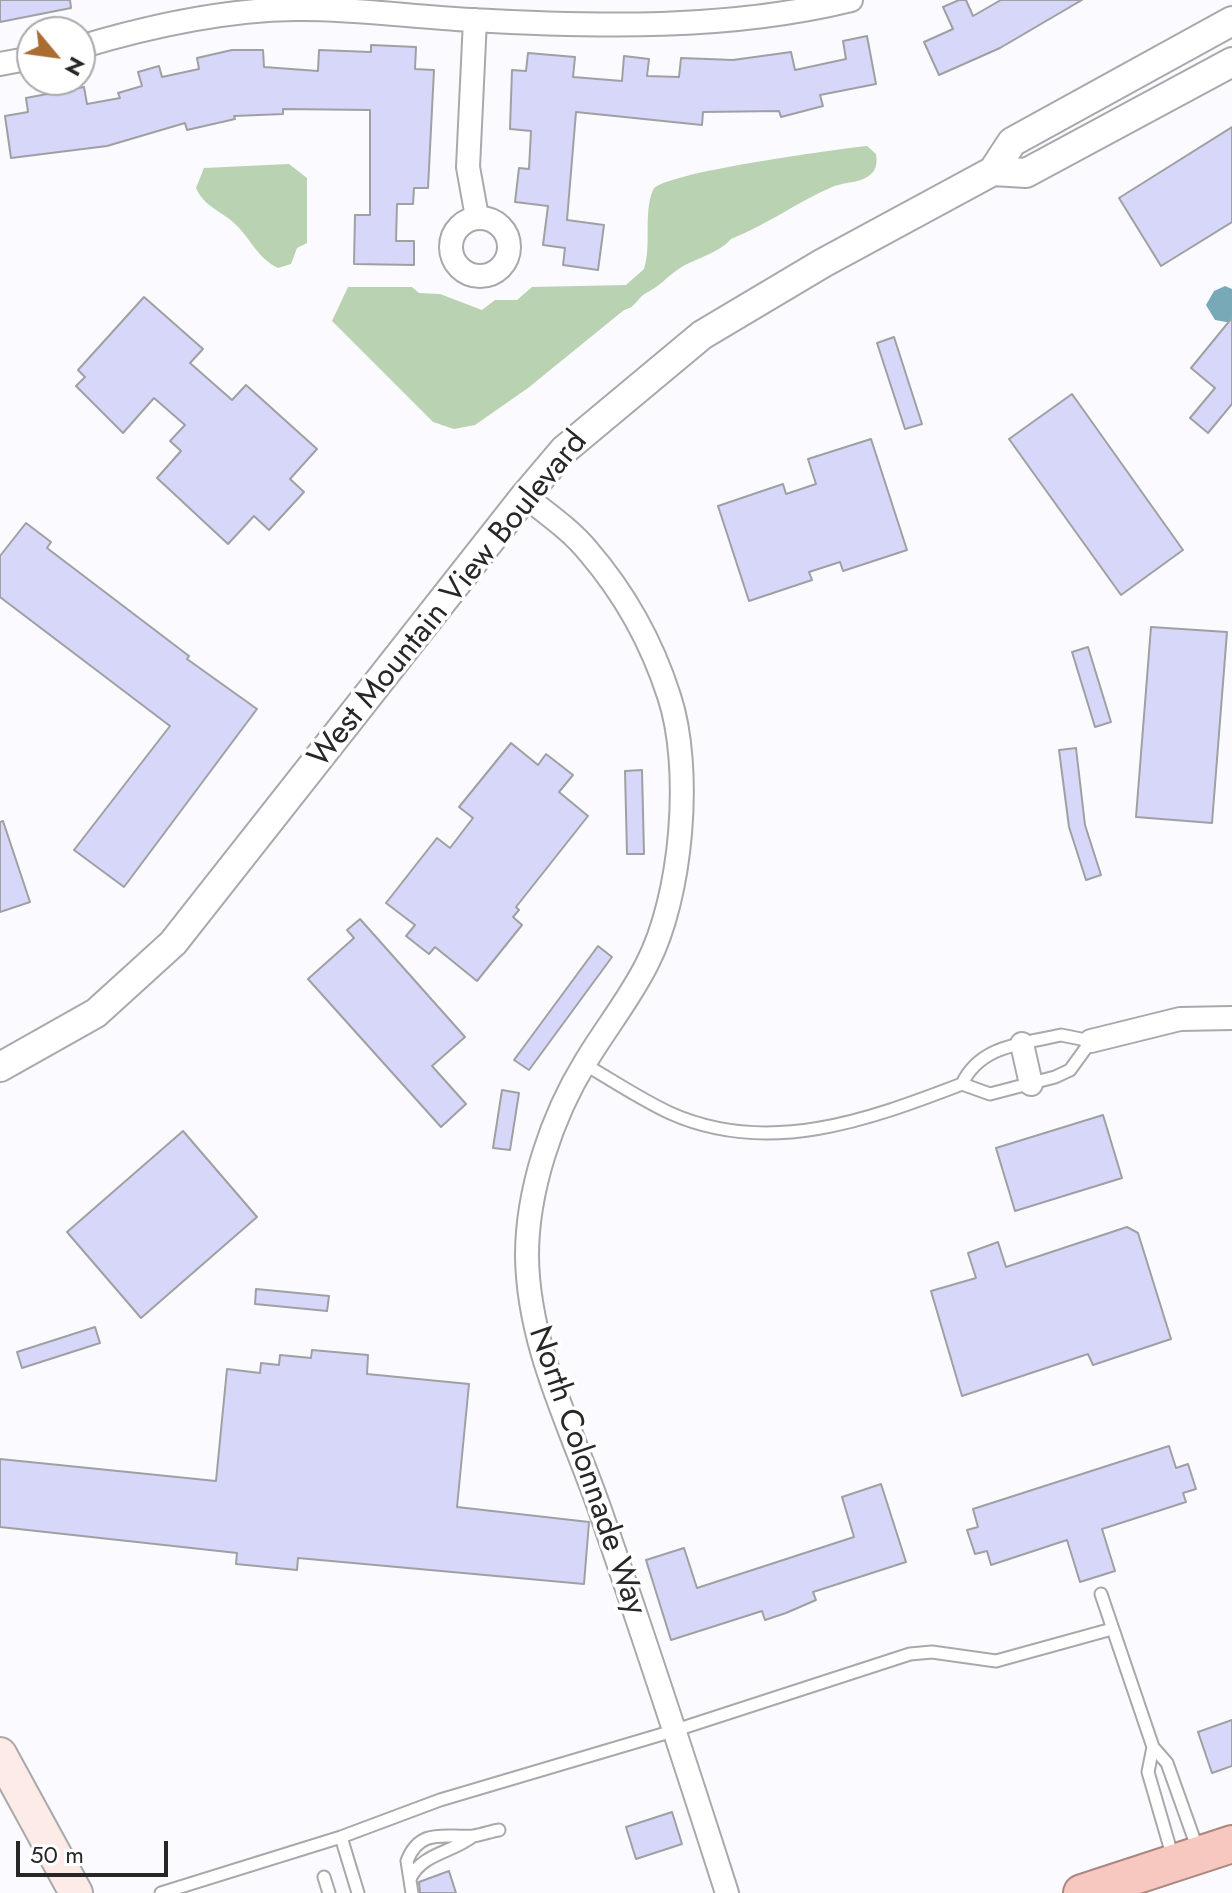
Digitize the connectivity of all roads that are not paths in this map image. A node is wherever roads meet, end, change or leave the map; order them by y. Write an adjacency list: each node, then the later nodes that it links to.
1 (851, 0): 2 (street)
2 (475, 20): 4 (street); 7 (street)
3 (1232, 21): 6 (street, West Mountain View Boulevard)
4 (96, 43)
5 (1232, 62): 6 (street, West Mountain View Boulevard)
6 (993, 171): 8 (street, West Mountain View Boulevard)
7 (477, 217)
8 (525, 496): 12 (street, North Colonnade Way); 13 (street, West Mountain View Boulevard)
9 (1232, 1018): 10 (street)
10 (1091, 1041): 11 (lane); 15 (lane)
11 (1022, 1044): 14 (lane); 15 (street)
12 (584, 1064): 14 (lane); 18 (street, North Colonnade Way)
13 (0, 1067)
14 (962, 1084): 15 (lane)
15 (1031, 1084)
16 (1101, 1594): 17 (lane)
17 (1112, 1629): 18 (lane); 19 (lane)
18 (673, 1731): 23 (lane); 32 (street, North Colonnade Way)
19 (1153, 1747): 24 (lane); 24 (lane)
20 (0, 1754): 27 (main road)
21 (499, 1830): 22 (lane)
22 (473, 1836): 26 (lane); 26 (lane)
23 (341, 1837): 28 (lane); 30 (lane)
24 (1202, 1854): 33 (highway)
25 (324, 1877): 29 (lane)
26 (409, 1880): 31 (lane)
27 (76, 1893)
28 (161, 1893)
29 (329, 1893)
30 (358, 1893)
31 (412, 1893)
32 (727, 1893)
33 (1082, 1893)

